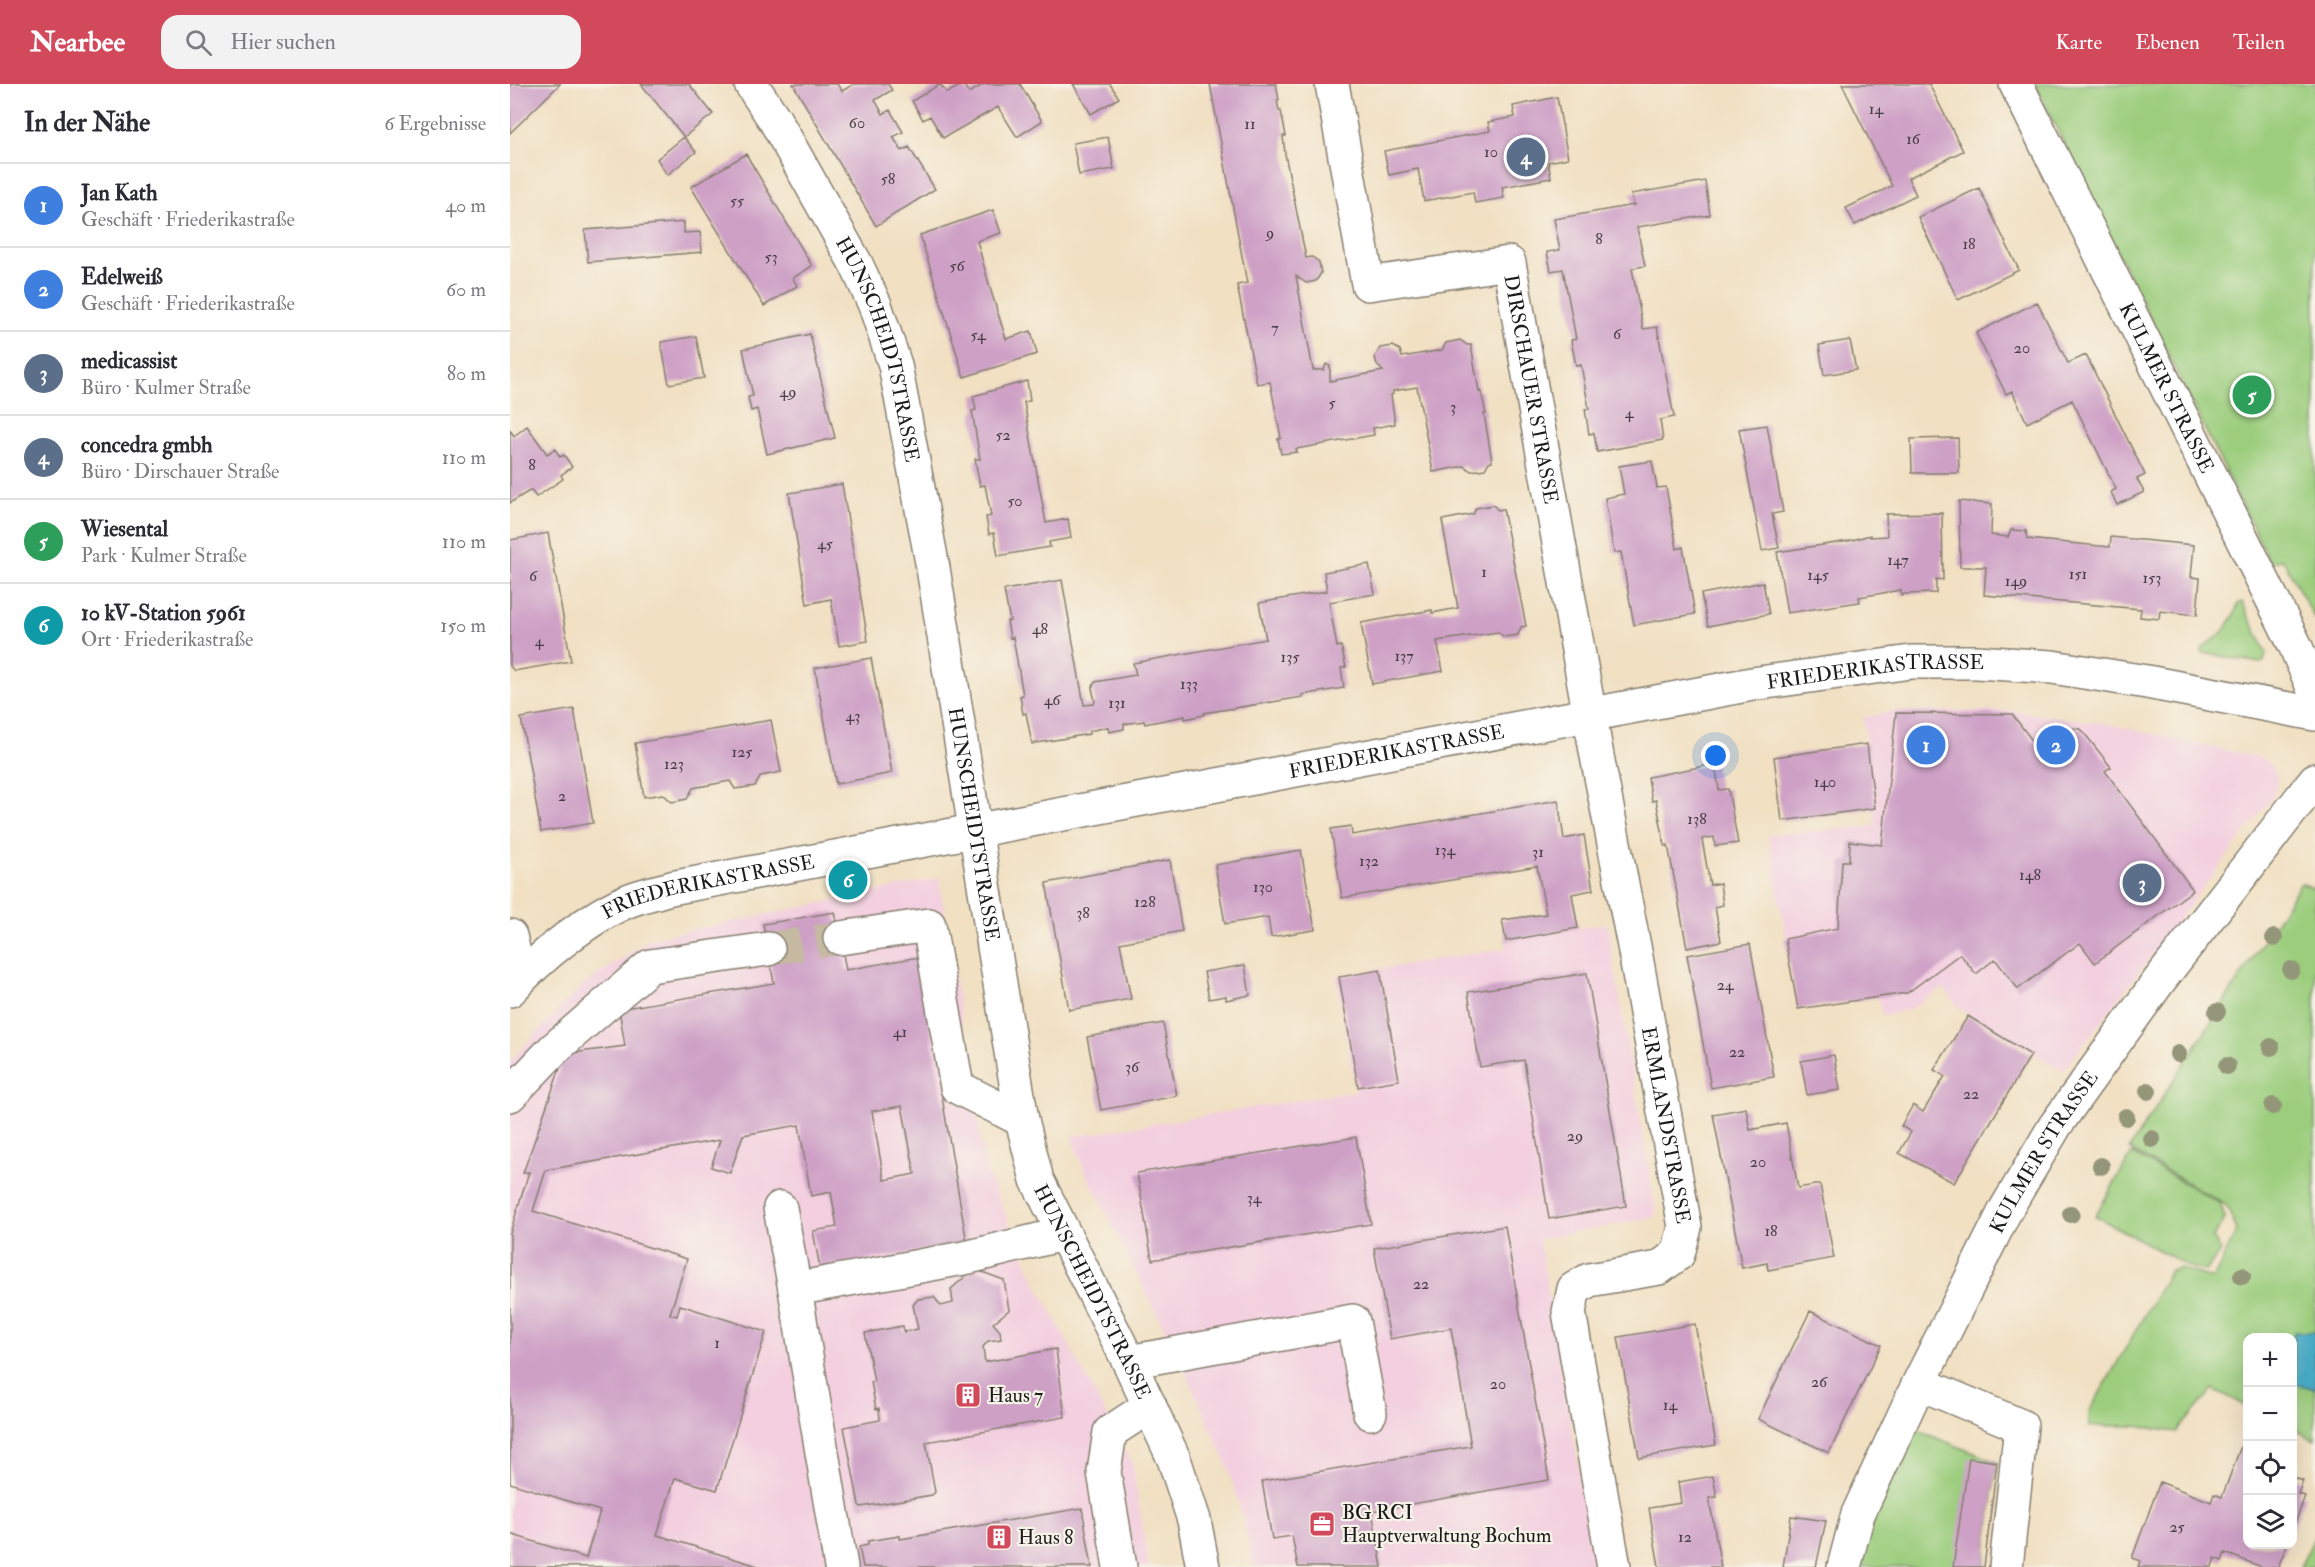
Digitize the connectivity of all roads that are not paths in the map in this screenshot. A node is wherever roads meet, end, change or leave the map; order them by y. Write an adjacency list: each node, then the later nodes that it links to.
1 (751, 84): 8 (street, HUNSCHEIDTSTRASSE)
2 (1332, 84): 6 (street, DIRSCHAUER STRASSE)
3 (2016, 84): 4 (street, KULMER STRASSE)
4 (2315, 692)
5 (2315, 714): 6 (street, FRIEDERIKASTRASSE)
6 (1589, 715): 8 (street, FRIEDERIKASTRASSE); 25 (street, ERMLANDSTRASSE)
7 (2315, 780): 19 (street, KULMER STRASSE)
8 (974, 831): 12 (street, FRIEDERIKASTRASSE); 14 (street, HUNSCHEIDTSTRASSE)
9 (510, 936): 12 (street)
10 (840, 939): 14 (street)
11 (768, 949): 13 (street)
12 (515, 985)
13 (510, 1095)
14 (1022, 1120): 16 (street, HUNSCHEIDTSTRASSE)
15 (780, 1208): 17 (street)
16 (1063, 1234): 17 (street); 18 (street, HUNSCHEIDTSTRASSE)
17 (795, 1289): 22 (street)
18 (1129, 1362): 20 (street, HUNSCHEIDTSTRASSE); 21 (street)
19 (1918, 1383): 26 (street, KULMER STRASSE); 27 (street)
20 (1150, 1406): 23 (street); 24 (street, HUNSCHEIDTSTRASSE)
21 (1370, 1413)
22 (841, 1567)
23 (1120, 1567)
24 (1203, 1567)
25 (1614, 1567)
26 (1844, 1567)
27 (2006, 1567)

